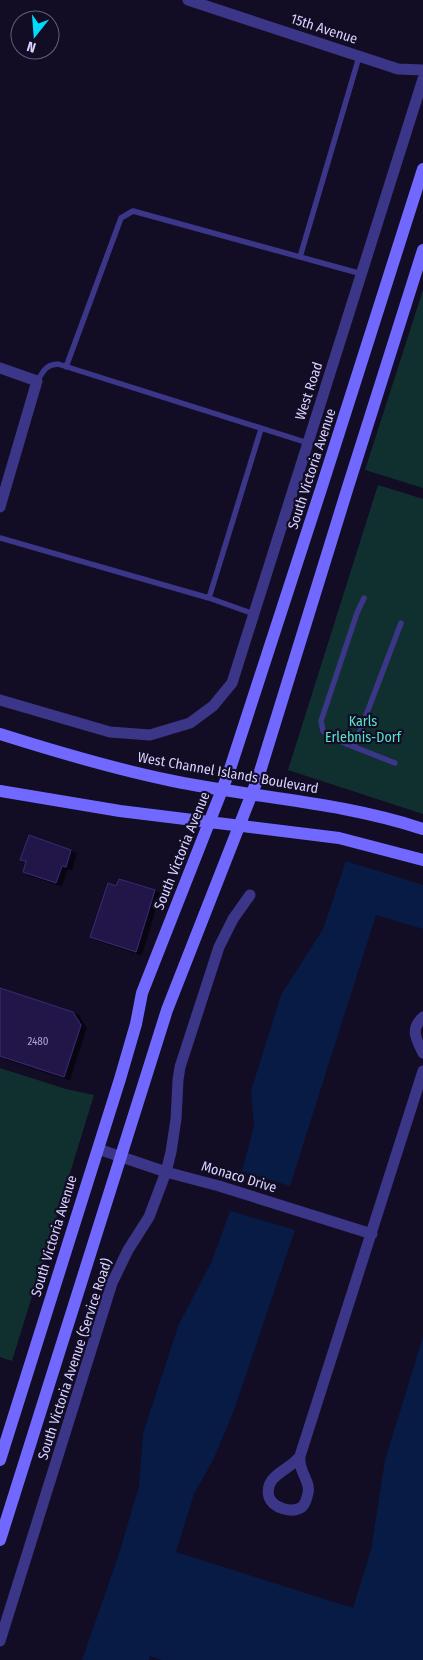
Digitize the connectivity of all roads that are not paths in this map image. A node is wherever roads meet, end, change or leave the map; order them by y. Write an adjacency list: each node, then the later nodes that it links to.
1 (188, 0): 2 (street, 15th Avenue)
2 (360, 57): 3 (street, 15th Avenue); 7 (lane)
3 (423, 70)
4 (423, 79): 8 (street, West Road)
5 (423, 169): 24 (main road, South Victoria Avenue)
6 (423, 250): 26 (main road)
7 (300, 257): 8 (lane); 9 (lane)
8 (362, 274): 13 (street, West Road)
9 (66, 367): 11 (lane); 12 (lane)
10 (0, 368): 11 (street)
11 (37, 381): 14 (street)
12 (261, 429): 13 (lane); 16 (lane)
13 (308, 443): 18 (street, West Road)
14 (0, 507)
15 (0, 538): 16 (lane)
16 (209, 598): 18 (lane)
17 (364, 598): 22 (lane)
18 (254, 614): 20 (street, West Road)
19 (401, 623): 22 (lane)
20 (0, 700)
21 (0, 734): 24 (main road, West Channel Islands Boulevard)
22 (354, 747): 23 (lane)
23 (395, 763)
24 (223, 790): 26 (main road, West Channel Islands Boulevard); 27 (main road, South Victoria Avenue)
25 (0, 791): 27 (main road)
26 (252, 794): 28 (main road); 29 (main road, West Channel Islands Boulevard)
27 (210, 822): 28 (main road); 35 (main road, South Victoria Avenue)
28 (240, 826): 30 (main road); 36 (main road)
29 (423, 829)
30 (423, 860)
31 (250, 895): 37 (street, South Victoria Avenue (Service Road))
32 (423, 1016): 33 (street)
33 (423, 1053)
34 (423, 1071): 38 (street)
35 (98, 1149): 36 (street, Monaco Drive); 40 (main road, South Victoria Avenue)
36 (120, 1157): 37 (street, Monaco Drive); 41 (main road)
37 (166, 1172): 38 (street, Monaco Drive); 42 (street, South Victoria Avenue (Service Road))
38 (372, 1234): 39 (street)
39 (300, 1456): 39 (street)
40 (0, 1460)
41 (0, 1540)
42 (0, 1640)

